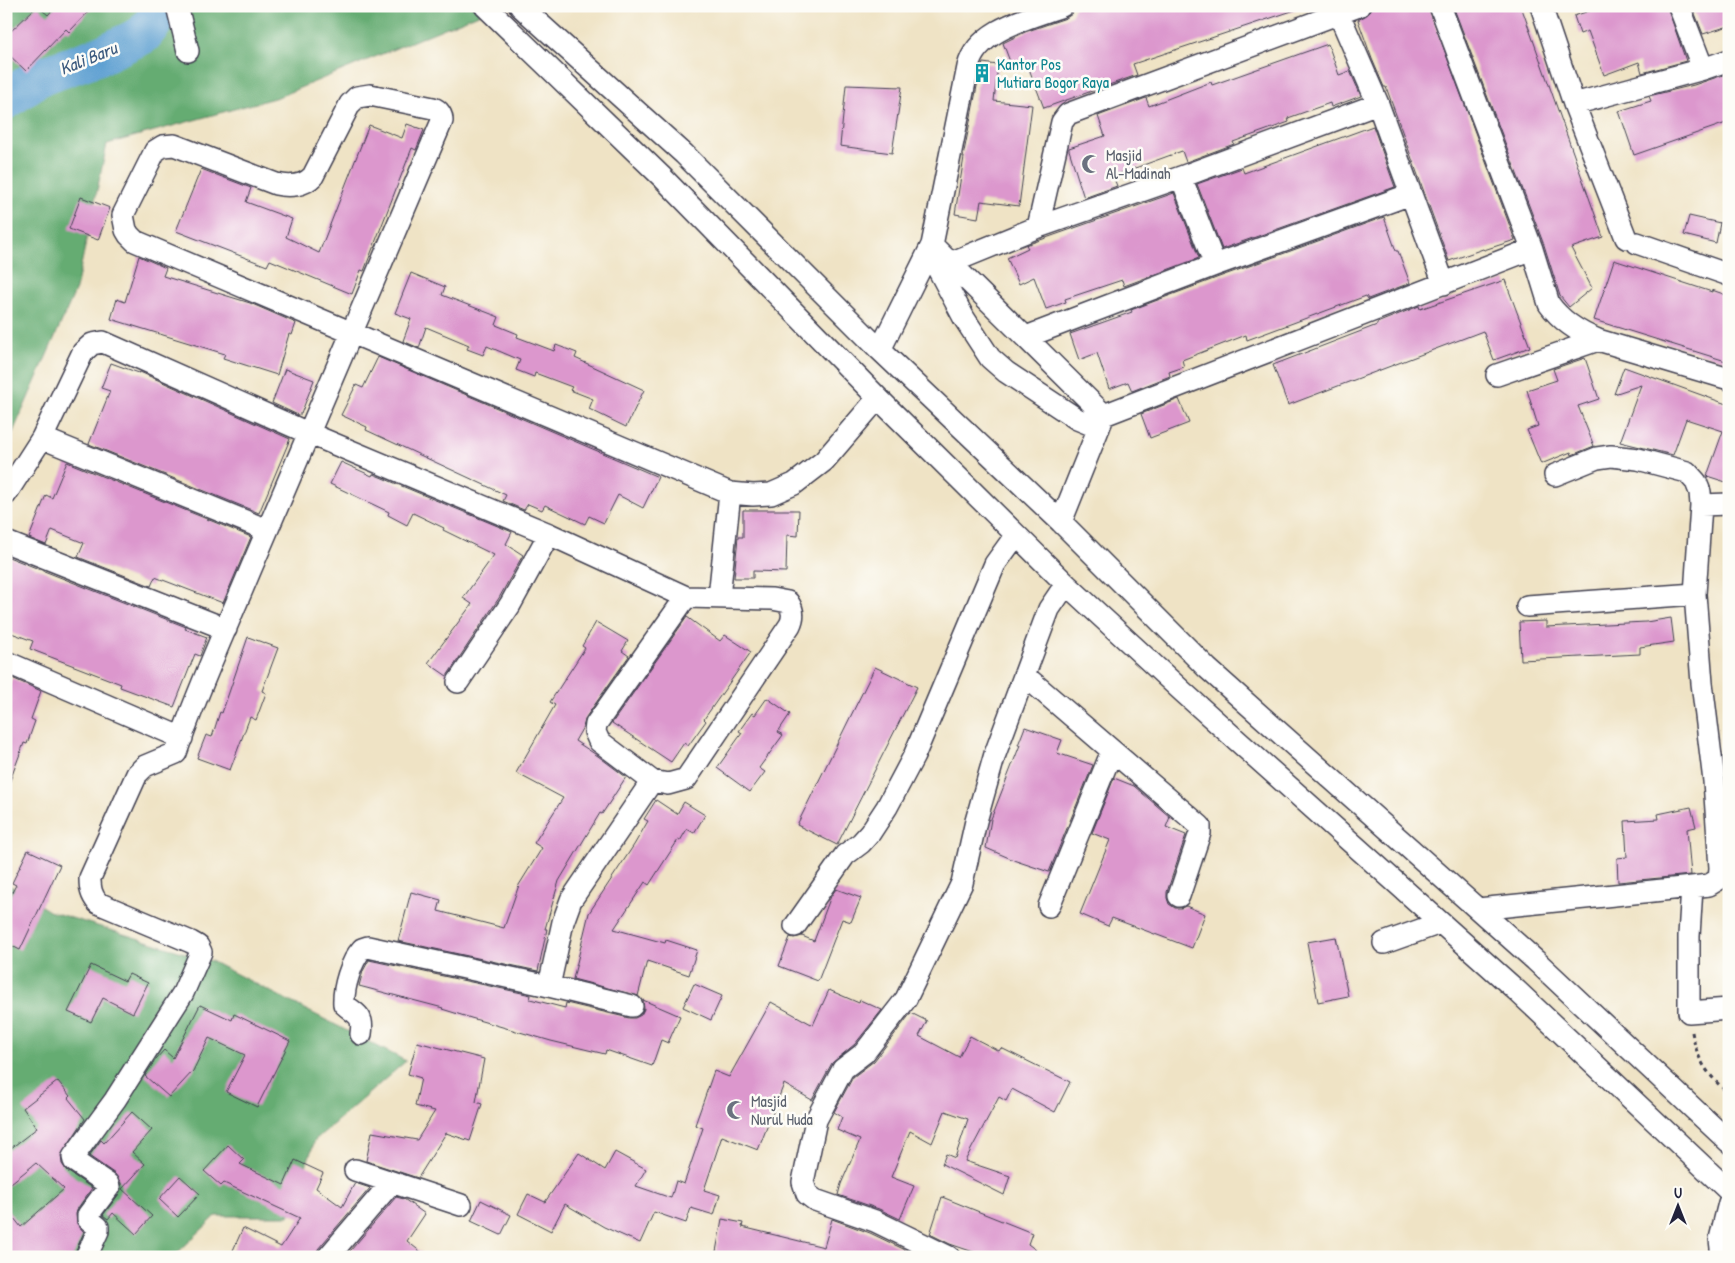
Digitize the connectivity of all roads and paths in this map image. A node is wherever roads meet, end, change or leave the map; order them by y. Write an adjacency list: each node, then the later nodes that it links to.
1 (177, 6): 10 (street)
2 (485, 6): 17 (street)
3 (520, 6): 15 (street)
4 (1062, 6): 20 (street)
5 (1359, 6): 9 (street)
6 (1440, 6): 21 (street)
7 (1541, 6): 14 (street)
8 (1679, 6): 12 (street)
9 (1339, 14): 13 (street); 19 (street)
10 (188, 51)
11 (1729, 60): 12 (street)
12 (1703, 69): 14 (street)
13 (1378, 104): 16 (street); 18 (street)
14 (1574, 104): 24 (street)
15 (684, 154): 17 (street); 29 (street)
16 (1181, 177): 19 (street); 23 (street)
17 (662, 178): 32 (street)
18 (1411, 194): 23 (street); 25 (street)
19 (1038, 227): 22 (street)
20 (930, 249): 22 (street); 29 (street); 33 (street)
21 (1532, 249): 25 (street); 28 (street)
22 (950, 263): 27 (street)
23 (1215, 265): 27 (street)
24 (1729, 275)
25 (1444, 284): 33 (street)
26 (352, 334): 26 (street); 34 (street); 37 (street)
27 (1026, 337): 33 (street)
28 (1598, 340): 30 (street); 31 (street)
29 (880, 350): 41 (street)
30 (1498, 375)
31 (1729, 379)
32 (878, 398): 37 (street); 44 (street)
33 (1102, 421): 41 (street)
34 (308, 432): 35 (street); 42 (street); 43 (street)
35 (42, 438): 38 (street); 42 (street)
36 (1555, 475): 40 (street)
37 (730, 493): 49 (street)
38 (6, 494)
39 (1729, 504): 40 (street)
40 (1701, 505): 47 (street)
41 (1061, 522): 53 (street)
42 (267, 530): 51 (street)
43 (549, 534): 48 (street); 55 (street)
44 (1016, 535): 46 (street); 67 (street)
45 (6, 542): 51 (street)
46 (1066, 584): 54 (street); 56 (street)
47 (1695, 594): 50 (street); 59 (street)
48 (686, 596): 49 (street); 60 (street)
49 (719, 597): 60 (street)
50 (1527, 606)
51 (226, 629): 57 (street)
52 (6, 662): 57 (street)
53 (1207, 668): 56 (street); 65 (street)
54 (1024, 675): 58 (street); 83 (street)
55 (458, 682)
56 (1182, 692): 66 (street)
57 (182, 738): 81 (street)
58 (1112, 751): 63 (street); 64 (street)
59 (1721, 780): 61 (street)
60 (652, 781): 69 (street)
61 (1724, 878): 62 (street)
62 (1692, 888): 65 (street); 72 (street)
63 (1179, 896)
64 (1049, 906)
65 (1478, 909): 75 (street)
66 (1440, 923): 68 (street); 78 (street)
67 (795, 926)
68 (1384, 943)
69 (549, 986): 70 (street); 73 (street)
70 (632, 1006)
71 (1729, 1009): 72 (street)
72 (1689, 1012): 74 (path)
73 (361, 1034)
74 (1729, 1094)
75 (1729, 1142)
76 (355, 1170): 77 (street)
77 (391, 1183): 80 (street); 82 (street)
78 (1729, 1191)
79 (1729, 1203): 84 (street)
80 (461, 1205)
81 (86, 1257)
82 (328, 1257)
83 (949, 1257)
84 (1722, 1257)

